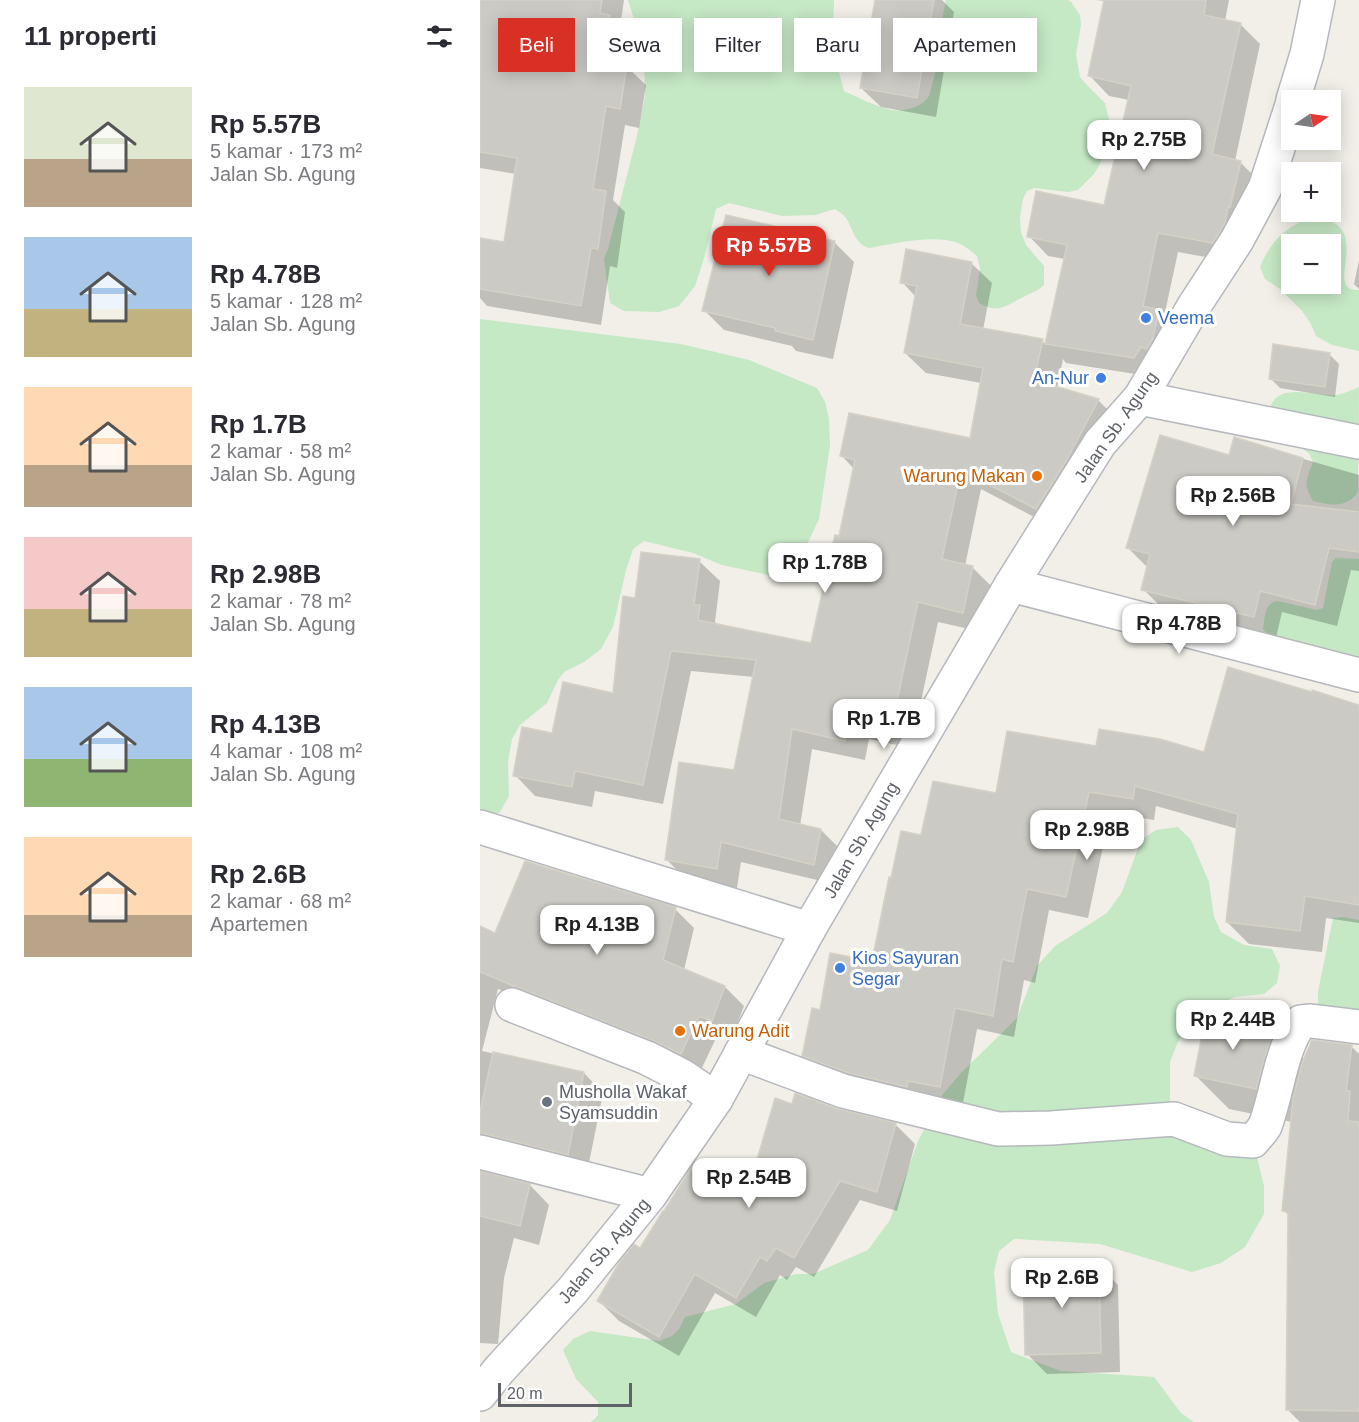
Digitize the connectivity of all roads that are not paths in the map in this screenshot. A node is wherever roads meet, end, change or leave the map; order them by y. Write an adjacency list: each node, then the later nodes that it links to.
1 (1318, 0): 2 (street)
2 (1296, 90)
3 (1281, 139): 4 (street, Jalan Sb. Agung)
4 (1140, 398): 5 (street); 6 (street, Jalan Sb. Agung)
5 (1359, 442)
6 (1011, 585): 7 (street); 9 (street, Jalan Sb. Agung)
7 (1359, 675)
8 (480, 827): 9 (street)
9 (809, 929): 12 (street, Jalan Sb. Agung)
10 (512, 1005): 13 (street)
11 (1359, 1027): 12 (street)
12 (741, 1053): 13 (street, Jalan Sb. Agung)
13 (716, 1099): 15 (street, Jalan Sb. Agung)
14 (480, 1152): 15 (street)
15 (650, 1195): 16 (street, Jalan Sb. Agung)
16 (480, 1394)

